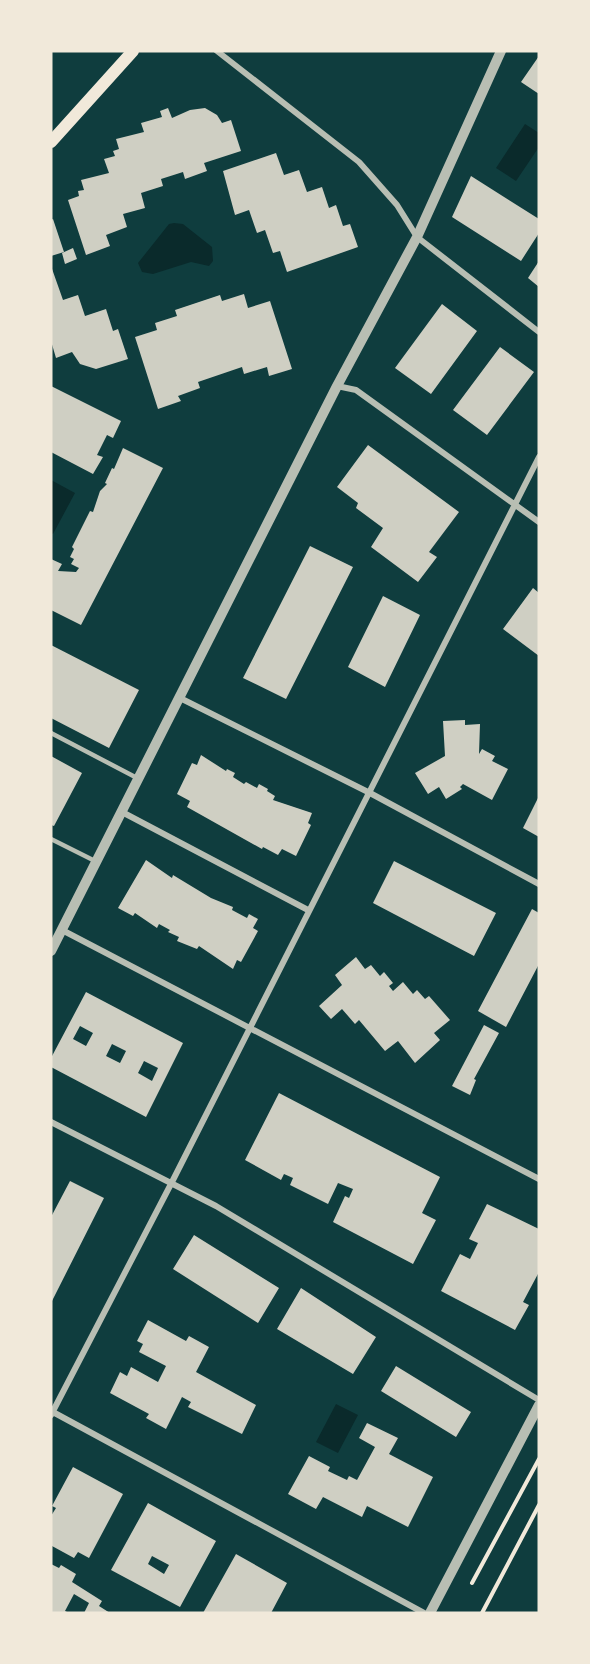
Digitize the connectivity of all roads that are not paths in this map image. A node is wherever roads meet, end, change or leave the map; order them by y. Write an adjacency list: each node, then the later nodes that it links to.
1 (133, 51): 4 (main road)
2 (217, 51): 5 (street)
3 (501, 51): 5 (street)
4 (51, 142)
5 (417, 237): 6 (street); 7 (street)
6 (539, 332)
7 (337, 387): 9 (street); 11 (street)
8 (539, 457): 9 (street)
9 (515, 503): 10 (street); 14 (street)
10 (539, 522)
11 (180, 698): 13 (street); 14 (street)
12 (51, 734): 13 (lane)
13 (139, 779): 15 (street)
14 (370, 793): 18 (street); 19 (street)
15 (122, 812): 17 (street); 19 (street)
16 (51, 838): 17 (lane)
17 (97, 862): 20 (street)
18 (539, 884)
19 (309, 910): 22 (street)
20 (62, 930): 21 (street); 22 (street)
21 (51, 951)
22 (249, 1028): 24 (street); 25 (street)
23 (51, 1122): 25 (street)
24 (539, 1179)
25 (172, 1182): 26 (street); 28 (street)
26 (539, 1400)
27 (539, 1405): 30 (street)
28 (52, 1412): 29 (street)
29 (424, 1613)
30 (430, 1613)

